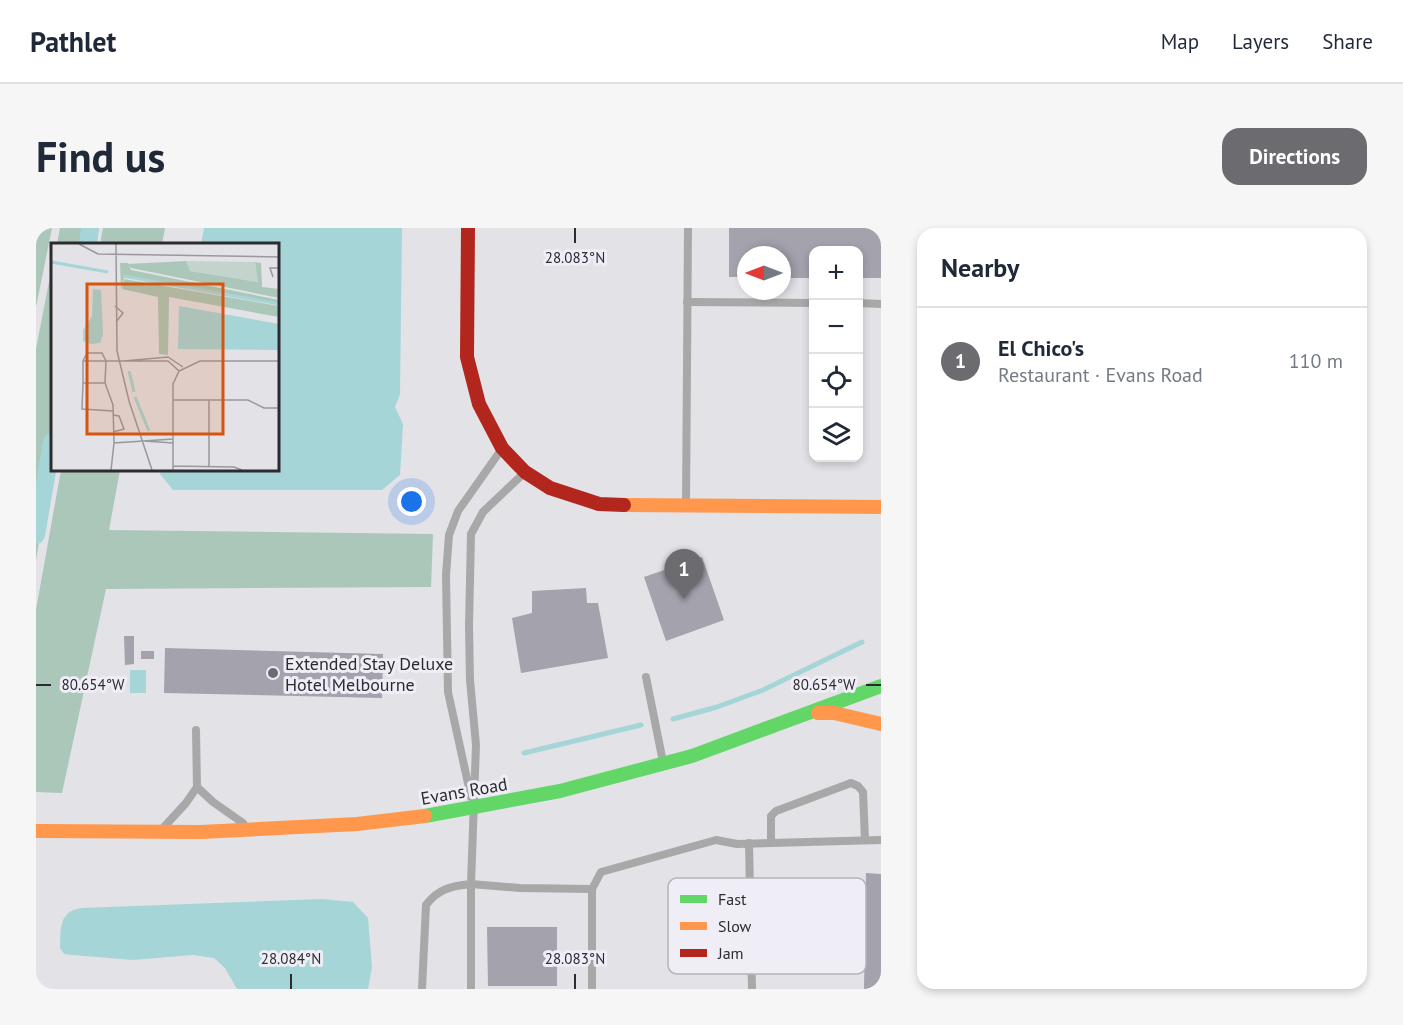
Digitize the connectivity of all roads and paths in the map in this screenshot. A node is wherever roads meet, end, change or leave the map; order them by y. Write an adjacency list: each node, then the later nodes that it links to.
1 (468, 228): 7 (street)
2 (688, 228): 3 (lane)
3 (687, 302): 4 (lane); 9 (lane)
4 (809, 303)
5 (863, 303): 6 (lane)
6 (881, 304)
7 (502, 448): 8 (street); 18 (lane)
8 (525, 472): 9 (street); 18 (lane)
9 (686, 507): 10 (street)
10 (881, 507)
11 (646, 676): 16 (lane)
12 (881, 686): 13 (street, Evans Road)
13 (810, 713): 14 (street); 16 (street, Evans Road)
14 (881, 723)
15 (196, 730): 17 (lane)
16 (664, 763): 18 (street, Evans Road)
17 (197, 787): 19 (lane); 21 (lane)
18 (473, 808): 19 (street, Evans Road); 27 (lane)
19 (254, 830): 21 (street, Evans Road)
20 (36, 831): 21 (street, Evans Road)
21 (158, 833)
22 (865, 840): 23 (lane); 24 (lane); 24 (lane)
23 (881, 840)
24 (771, 842): 25 (lane)
25 (749, 843): 26 (lane); 28 (lane)
26 (750, 878)
27 (471, 884): 28 (lane); 30 (lane); 31 (lane)
28 (592, 890): 32 (lane)
29 (752, 974): 33 (lane)
30 (422, 989)
31 (471, 989)
32 (592, 989)
33 (752, 989)

